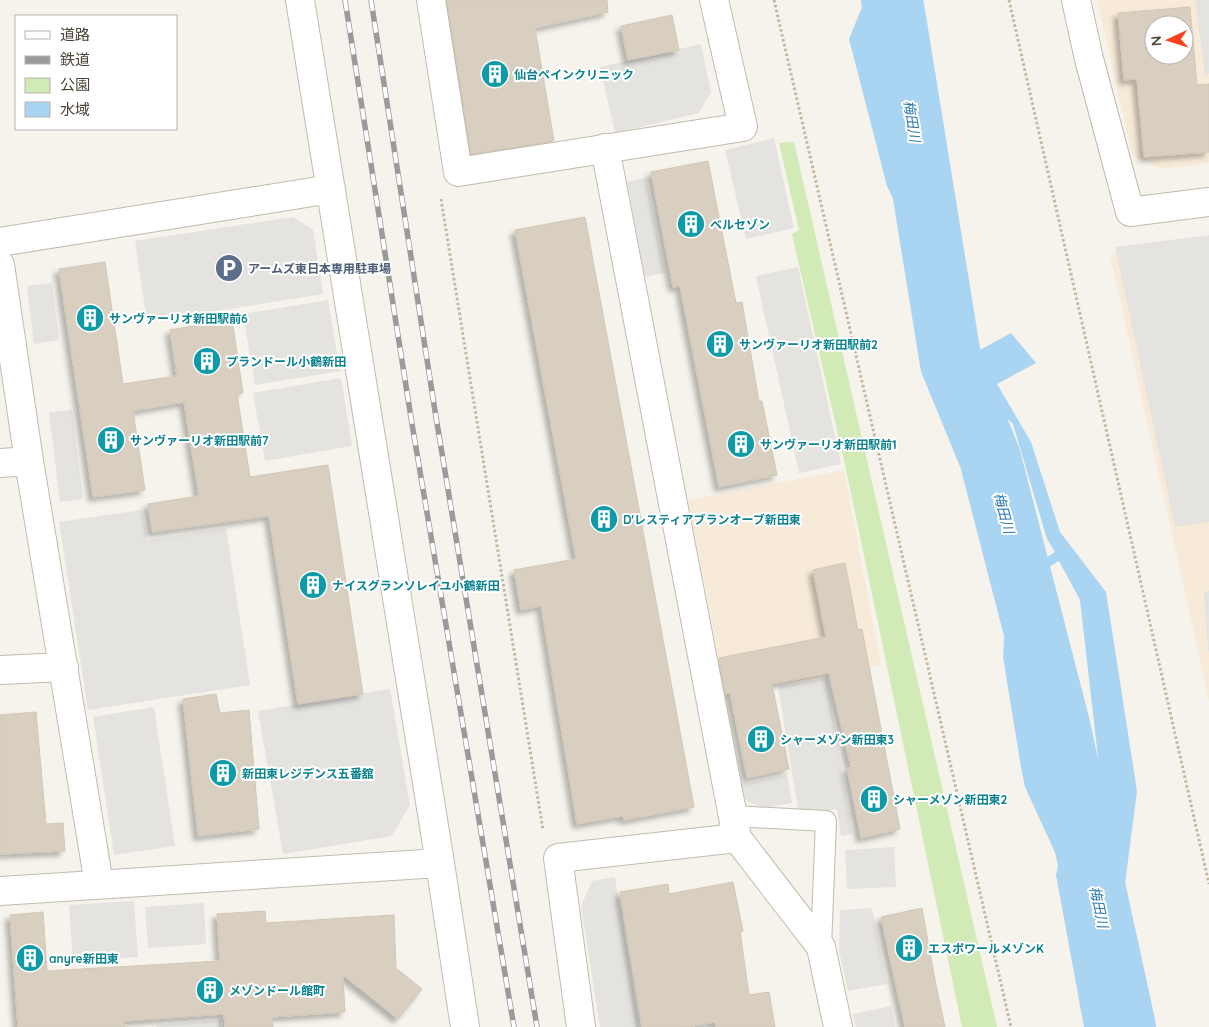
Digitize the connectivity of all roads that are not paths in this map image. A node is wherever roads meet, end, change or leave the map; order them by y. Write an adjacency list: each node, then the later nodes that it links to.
1 (300, 0): 6 (street)
2 (431, 0): 5 (street)
3 (714, 0): 5 (street)
4 (1076, 0): 7 (street)
5 (605, 148): 14 (street)
6 (331, 189): 8 (street); 15 (street)
7 (1209, 202)
8 (0, 242)
9 (0, 265): 10 (street)
10 (29, 461): 11 (street); 12 (street)
11 (0, 463)
12 (64, 667): 13 (street); 16 (street)
13 (0, 670)
14 (735, 827): 18 (street); 18 (lane); 20 (street)
15 (440, 863): 16 (street); 19 (street)
16 (100, 884): 17 (street)
17 (0, 892)
18 (821, 947): 21 (street)
19 (465, 1027)
20 (581, 1027)
21 (838, 1027)

